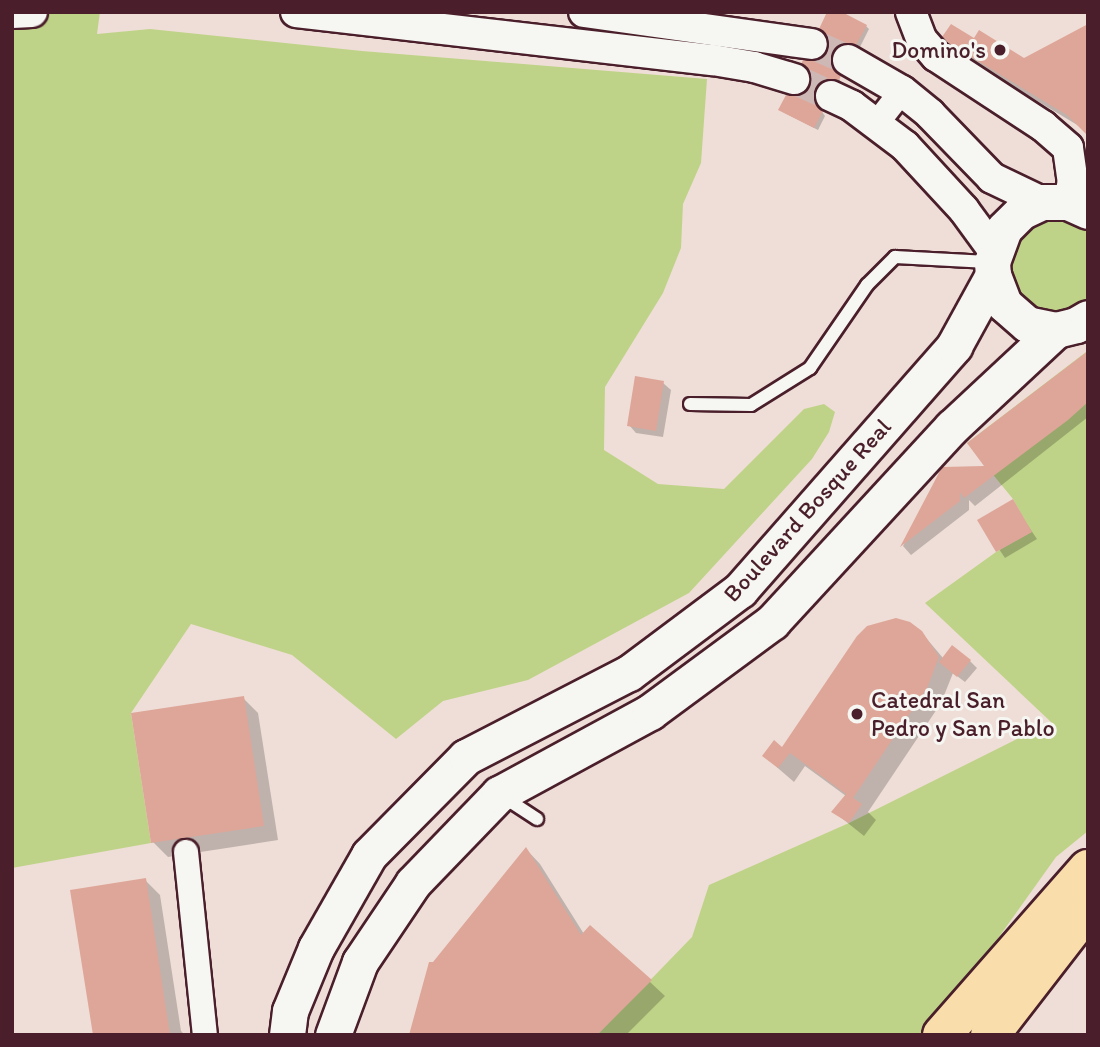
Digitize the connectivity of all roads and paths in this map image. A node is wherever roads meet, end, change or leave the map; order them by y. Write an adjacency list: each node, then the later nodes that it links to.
1 (296, 12): 7 (street)
2 (584, 12): 4 (street)
3 (911, 12): 12 (street)
4 (765, 35): 5 (street); 7 (street)
5 (811, 44)
6 (848, 60): 9 (street)
7 (754, 67): 8 (street)
8 (794, 79)
9 (902, 91): 11 (street); 12 (street)
10 (831, 96): 11 (street)
11 (877, 123): 13 (street)
12 (1066, 205): 13 (main road, Boulevard Bosque Real)
13 (993, 263): 14 (main road); 15 (lane); 22 (main road, Boulevard Bosque Real)
14 (1072, 324): 16 (main road, Boulevard Bosque Real)
15 (690, 404)
16 (499, 794): 17 (lane); 23 (main road, Boulevard Bosque Real)
17 (537, 818)
18 (187, 852): 21 (street)
19 (1088, 869): 24 (highway)
20 (1088, 908): 25 (highway)
21 (205, 1035)
22 (287, 1035)
23 (333, 1035)
24 (943, 1035)
25 (990, 1035)

